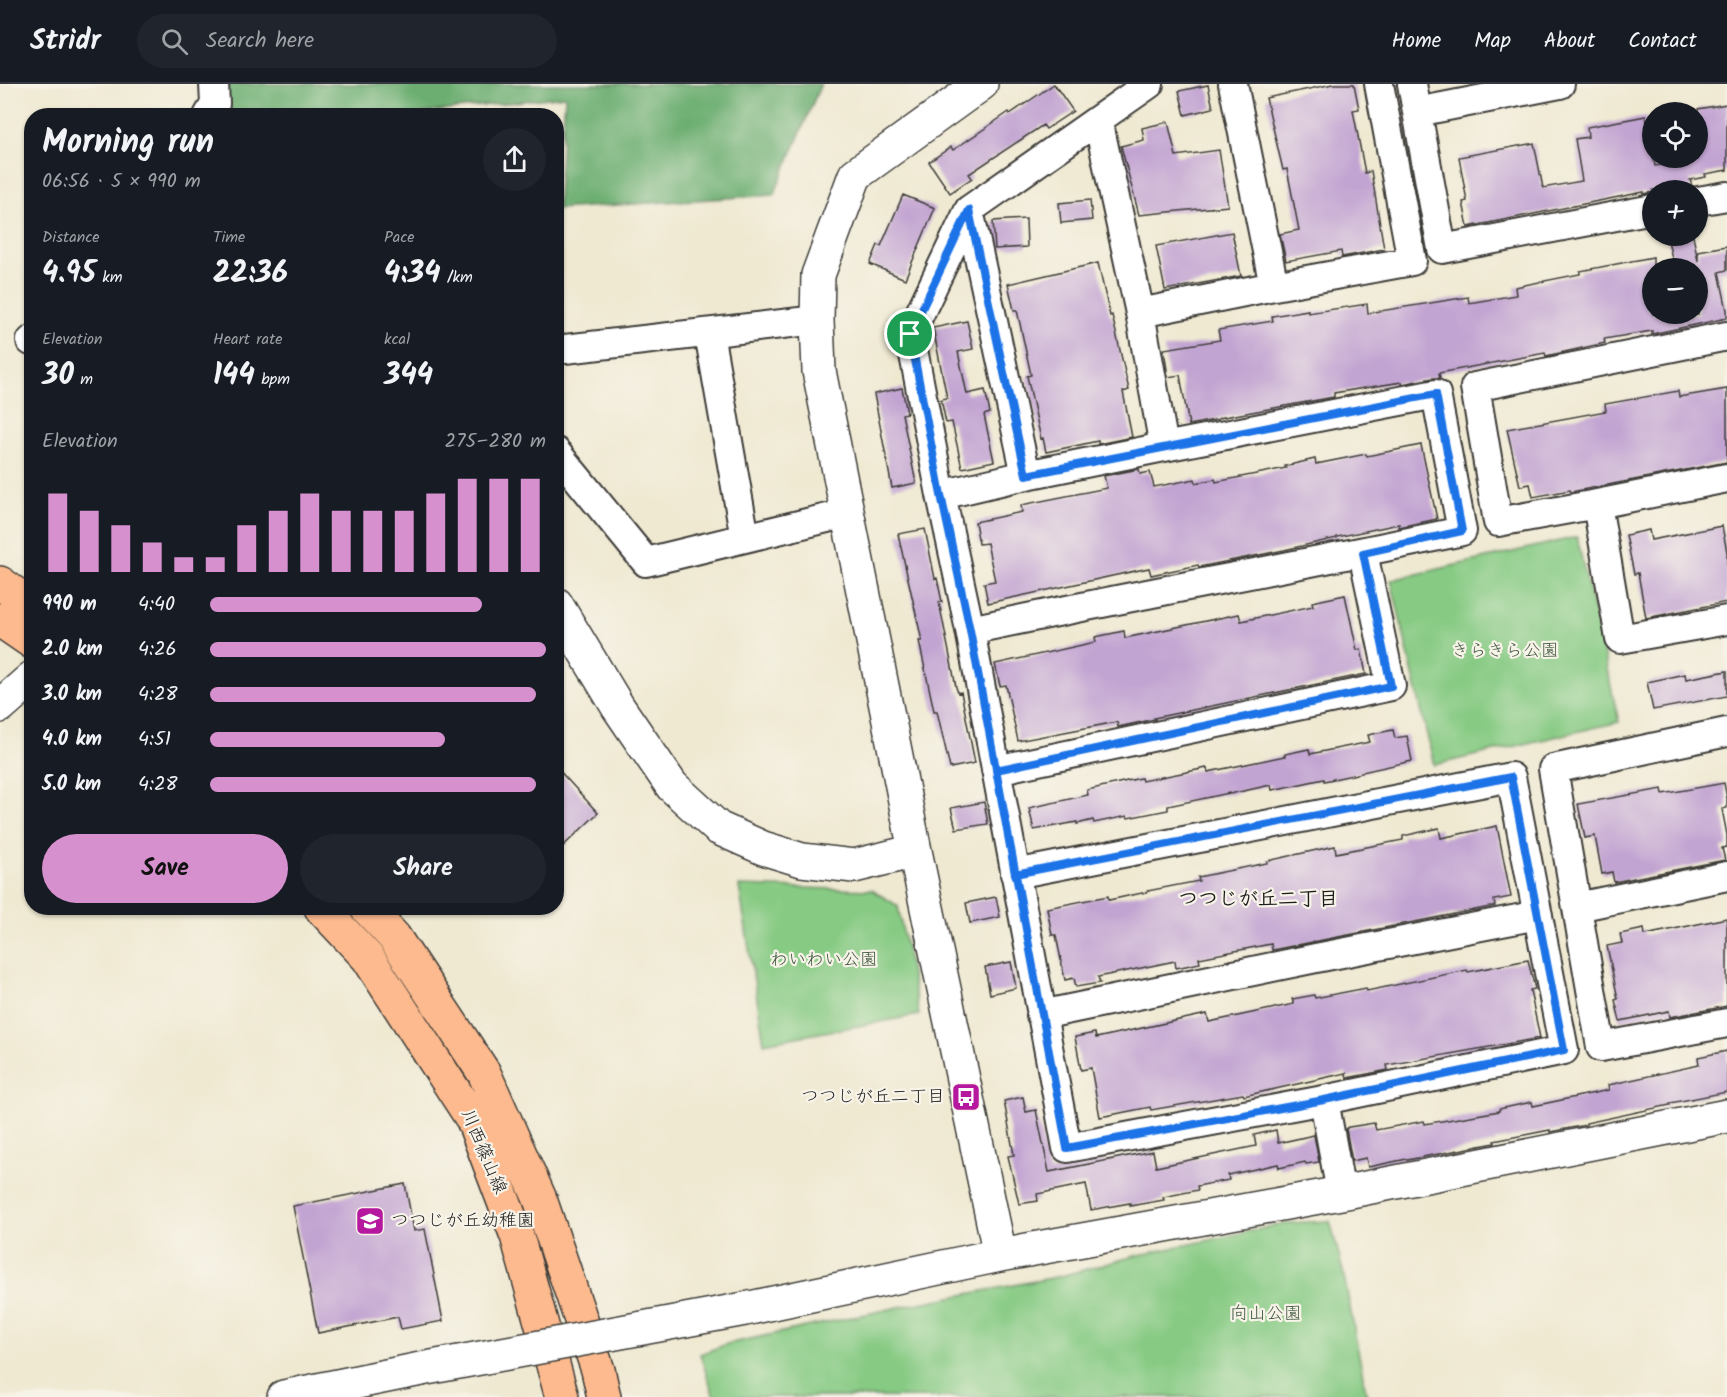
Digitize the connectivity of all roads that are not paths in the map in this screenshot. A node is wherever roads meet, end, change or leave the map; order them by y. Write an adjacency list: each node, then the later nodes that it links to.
1 (214, 84): 8 (street)
2 (981, 84): 17 (street)
3 (1149, 84): 10 (street)
4 (1233, 84): 15 (street)
5 (1379, 84): 15 (street)
6 (1412, 84): 9 (street)
7 (1560, 84): 9 (street)
8 (212, 108)
9 (1417, 112): 14 (street)
10 (1098, 120): 13 (street); 16 (street)
11 (1727, 196): 12 (street)
12 (1708, 199)
13 (969, 210): 23 (street); 25 (street)
14 (1642, 211)
15 (1274, 286): 16 (street)
16 (1140, 313): 21 (street)
17 (817, 320): 18 (street); 27 (street)
18 (709, 333): 20 (street); 28 (street)
19 (1727, 336): 26 (street)
20 (564, 349)
21 (1164, 447): 23 (street); 29 (street)
22 (564, 462): 28 (street)
23 (1026, 475): 25 (street)
24 (1727, 478): 26 (street)
25 (941, 495): 35 (street)
26 (1597, 504): 34 (street)
27 (848, 513): 28 (street); 41 (street)
28 (745, 538)
29 (1363, 553): 35 (street); 40 (street)
30 (0, 583): 31 (main road)
31 (24, 600)
32 (564, 617): 41 (street)
33 (0, 620): 36 (main road)
34 (1727, 620)
35 (970, 630): 40 (street)
36 (24, 636)
37 (24, 685): 38 (street)
38 (0, 706)
39 (1727, 732): 44 (street)
40 (996, 770): 42 (street)
41 (915, 851): 53 (street)
42 (1015, 874): 47 (street); 48 (street)
43 (1727, 876): 44 (street)
44 (1577, 907): 49 (street)
45 (328, 915): 55 (main road, 川西篠山線)
46 (374, 915): 56 (main road, 川西篠山線)
47 (1538, 915): 48 (street); 50 (street)
48 (1041, 1016): 50 (street)
49 (1727, 1023)
50 (1324, 1100): 52 (street)
51 (1727, 1116): 52 (street)
52 (1341, 1193): 53 (street)
53 (1000, 1255): 54 (street, bridge)
54 (284, 1397)
55 (562, 1397)
56 (604, 1397)

